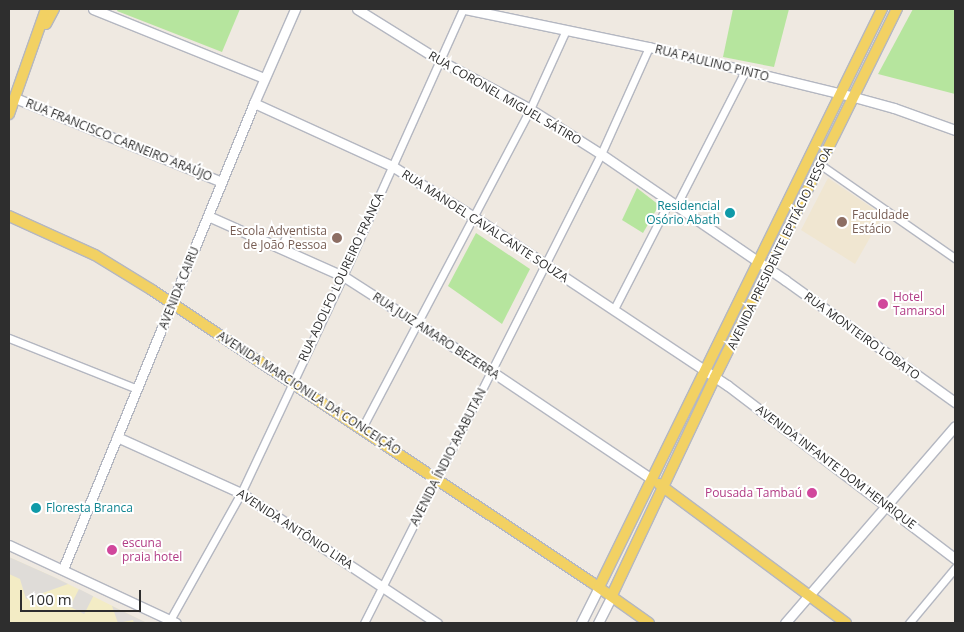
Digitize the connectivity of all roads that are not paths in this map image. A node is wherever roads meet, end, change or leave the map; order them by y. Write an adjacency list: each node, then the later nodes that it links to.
1 (46, 9): 10 (main road)
2 (54, 9): 10 (main road)
3 (93, 9): 14 (main road)
4 (295, 9): 14 (main road, AVENIDA CAIRU)
5 (357, 9): 12 (main road, RUA CORONEL MIGUEL SÁTIRO)
6 (464, 9): 9 (main road, RUA PAULINO PINTO); 12 (street, RUA ADOLFO LOUREIRO FRANCA)
7 (882, 9): 15 (main road, AVENIDA PRESIDENTE EPITÁCIO PESSOA)
8 (898, 9): 16 (main road, AVENIDA PRESIDENTE EPITÁCIO PESSOA)
9 (566, 30): 11 (main road, RUA PAULINO PINTO); 19 (street)
10 (34, 46): 17 (main road)
11 (649, 47): 13 (main road, RUA PAULINO PINTO); 22 (street, AVENIDA ÍNDIO ARABUTAN)
12 (439, 60): 19 (main road, RUA CORONEL MIGUEL SÁTIRO); 24 (street, RUA ADOLFO LOUREIRO FRANCA)
13 (745, 70): 15 (main road, RUA PAULINO PINTO); 26 (street)
14 (264, 78): 18 (main road, AVENIDA CAIRU)
15 (841, 94): 16 (main road, RUA PAULINO PINTO); 34 (main road, AVENIDA PRESIDENTE EPITÁCIO PESSOA)
16 (854, 97): 21 (main road, RUA PAULINO PINTO); 23 (main road, AVENIDA PRESIDENTE EPITÁCIO PESSOA)
17 (15, 98): 20 (main road); 25 (main road, RUA FRANCISCO CARNEIRO ARAÚJO)
18 (254, 104): 24 (main road, RUA MANOEL CAVALCANTE SOUZA); 25 (main road, AVENIDA CAIRU)
19 (530, 109): 22 (main road, RUA CORONEL MIGUEL SÁTIRO); 29 (street)
20 (9, 114)
21 (955, 130)
22 (601, 154): 26 (main road, RUA CORONEL MIGUEL SÁTIRO); 33 (street, AVENIDA ÍNDIO ARABUTAN)
23 (821, 164): 32 (street); 35 (main road, AVENIDA PRESIDENTE EPITÁCIO PESSOA)
24 (392, 166): 29 (main road, RUA MANOEL CAVALCANTE SOUZA); 36 (street, RUA ADOLFO LOUREIRO FRANCA)
25 (222, 182): 28 (main road, AVENIDA CAIRU)
26 (672, 204): 34 (main road, RUA CORONEL MIGUEL SÁTIRO); 38 (street)
27 (9, 216): 37 (main road, AVENIDA MARCIONILA DA CONCEIÇÃO)
28 (208, 216): 31 (main road, RUA JUIZ AMARO BEZERRA); 37 (main road, AVENIDA CAIRU)
29 (474, 217): 33 (main road, RUA MANOEL CAVALCANTE SOUZA); 39 (street)
30 (286, 236): 31 (street)
31 (280, 248): 36 (main road, RUA JUIZ AMARO BEZERRA)
32 (955, 258)
33 (544, 263): 38 (main road, RUA MANOEL CAVALCANTE SOUZA); 42 (street, AVENIDA ÍNDIO ARABUTAN)
34 (758, 263): 35 (main road, RUA MONTEIRO LOBATO); 41 (main road, AVENIDA PRESIDENTE EPITÁCIO PESSOA)
35 (769, 269): 43 (main road, AVENIDA PRESIDENTE EPITÁCIO PESSOA); 46 (main road, RUA MONTEIRO LOBATO)
36 (343, 276): 39 (main road, RUA JUIZ AMARO BEZERRA); 44 (street, RUA ADOLFO LOUREIRO FRANCA)
37 (173, 304): 44 (main road, AVENIDA MARCIONILA DA CONCEIÇÃO); 45 (main road, AVENIDA CAIRU)
38 (614, 309): 41 (main road, RUA MANOEL CAVALCANTE SOUZA)
39 (418, 323): 42 (main road, RUA JUIZ AMARO BEZERRA); 48 (street)
40 (9, 338): 45 (street)
41 (704, 370): 43 (main road, AVENIDA INFANTE DOM HENRIQUE); 51 (main road, AVENIDA PRESIDENTE EPITÁCIO PESSOA)
42 (491, 371): 50 (street, AVENIDA ÍNDIO ARABUTAN); 51 (main road, RUA JUIZ AMARO BEZERRA)
43 (715, 377): 52 (main road, AVENIDA PRESIDENTE EPITÁCIO PESSOA); 54 (main road, AVENIDA INFANTE DOM HENRIQUE)
44 (292, 383): 48 (main road, AVENIDA MARCIONILA DA CONCEIÇÃO); 53 (street, RUA ADOLFO LOUREIRO FRANCA)
45 (136, 389): 49 (main road, AVENIDA CAIRU)
46 (955, 402)
47 (955, 426): 54 (main road)
48 (362, 428): 50 (main road, AVENIDA MARCIONILA DA CONCEIÇÃO)
49 (117, 438): 53 (main road, AVENIDA ANTÔNIO LIRA); 57 (main road, AVENIDA CAIRU)
50 (437, 479): 59 (street, AVENIDA ÍNDIO ARABUTAN); 60 (main road, AVENIDA MARCIONILA DA CONCEIÇÃO)
51 (652, 479): 52 (main road); 60 (main road, AVENIDA PRESIDENTE EPITÁCIO PESSOA)
52 (664, 488): 61 (main road, AVENIDA PRESIDENTE EPITÁCIO PESSOA); 62 (main road)
53 (240, 493): 59 (main road, AVENIDA ANTÔNIO LIRA); 63 (street, RUA ADOLFO LOUREIRO FRANCA)
54 (888, 505): 56 (main road, AVENIDA INFANTE DOM HENRIQUE); 62 (main road)
55 (9, 545): 57 (main road)
56 (955, 558)
57 (63, 568): 63 (main road)
58 (955, 568): 71 (street)
59 (383, 586): 64 (street, AVENIDA ÍNDIO ARABUTAN); 65 (main road, AVENIDA ANTÔNIO LIRA)
60 (599, 587): 61 (main road, AVENIDA MARCIONILA DA CONCEIÇÃO); 66 (main road, AVENIDA PRESIDENTE EPITÁCIO PESSOA)
61 (612, 595): 67 (main road, AVENIDA PRESIDENTE EPITÁCIO PESSOA); 68 (main road, AVENIDA MARCIONILA DA CONCEIÇÃO)
62 (810, 595): 69 (main road); 70 (main road)
63 (173, 622)
64 (364, 623)
65 (437, 623)
66 (581, 623)
67 (598, 623)
68 (648, 623)
69 (785, 623)
70 (846, 623)
71 (909, 623)

